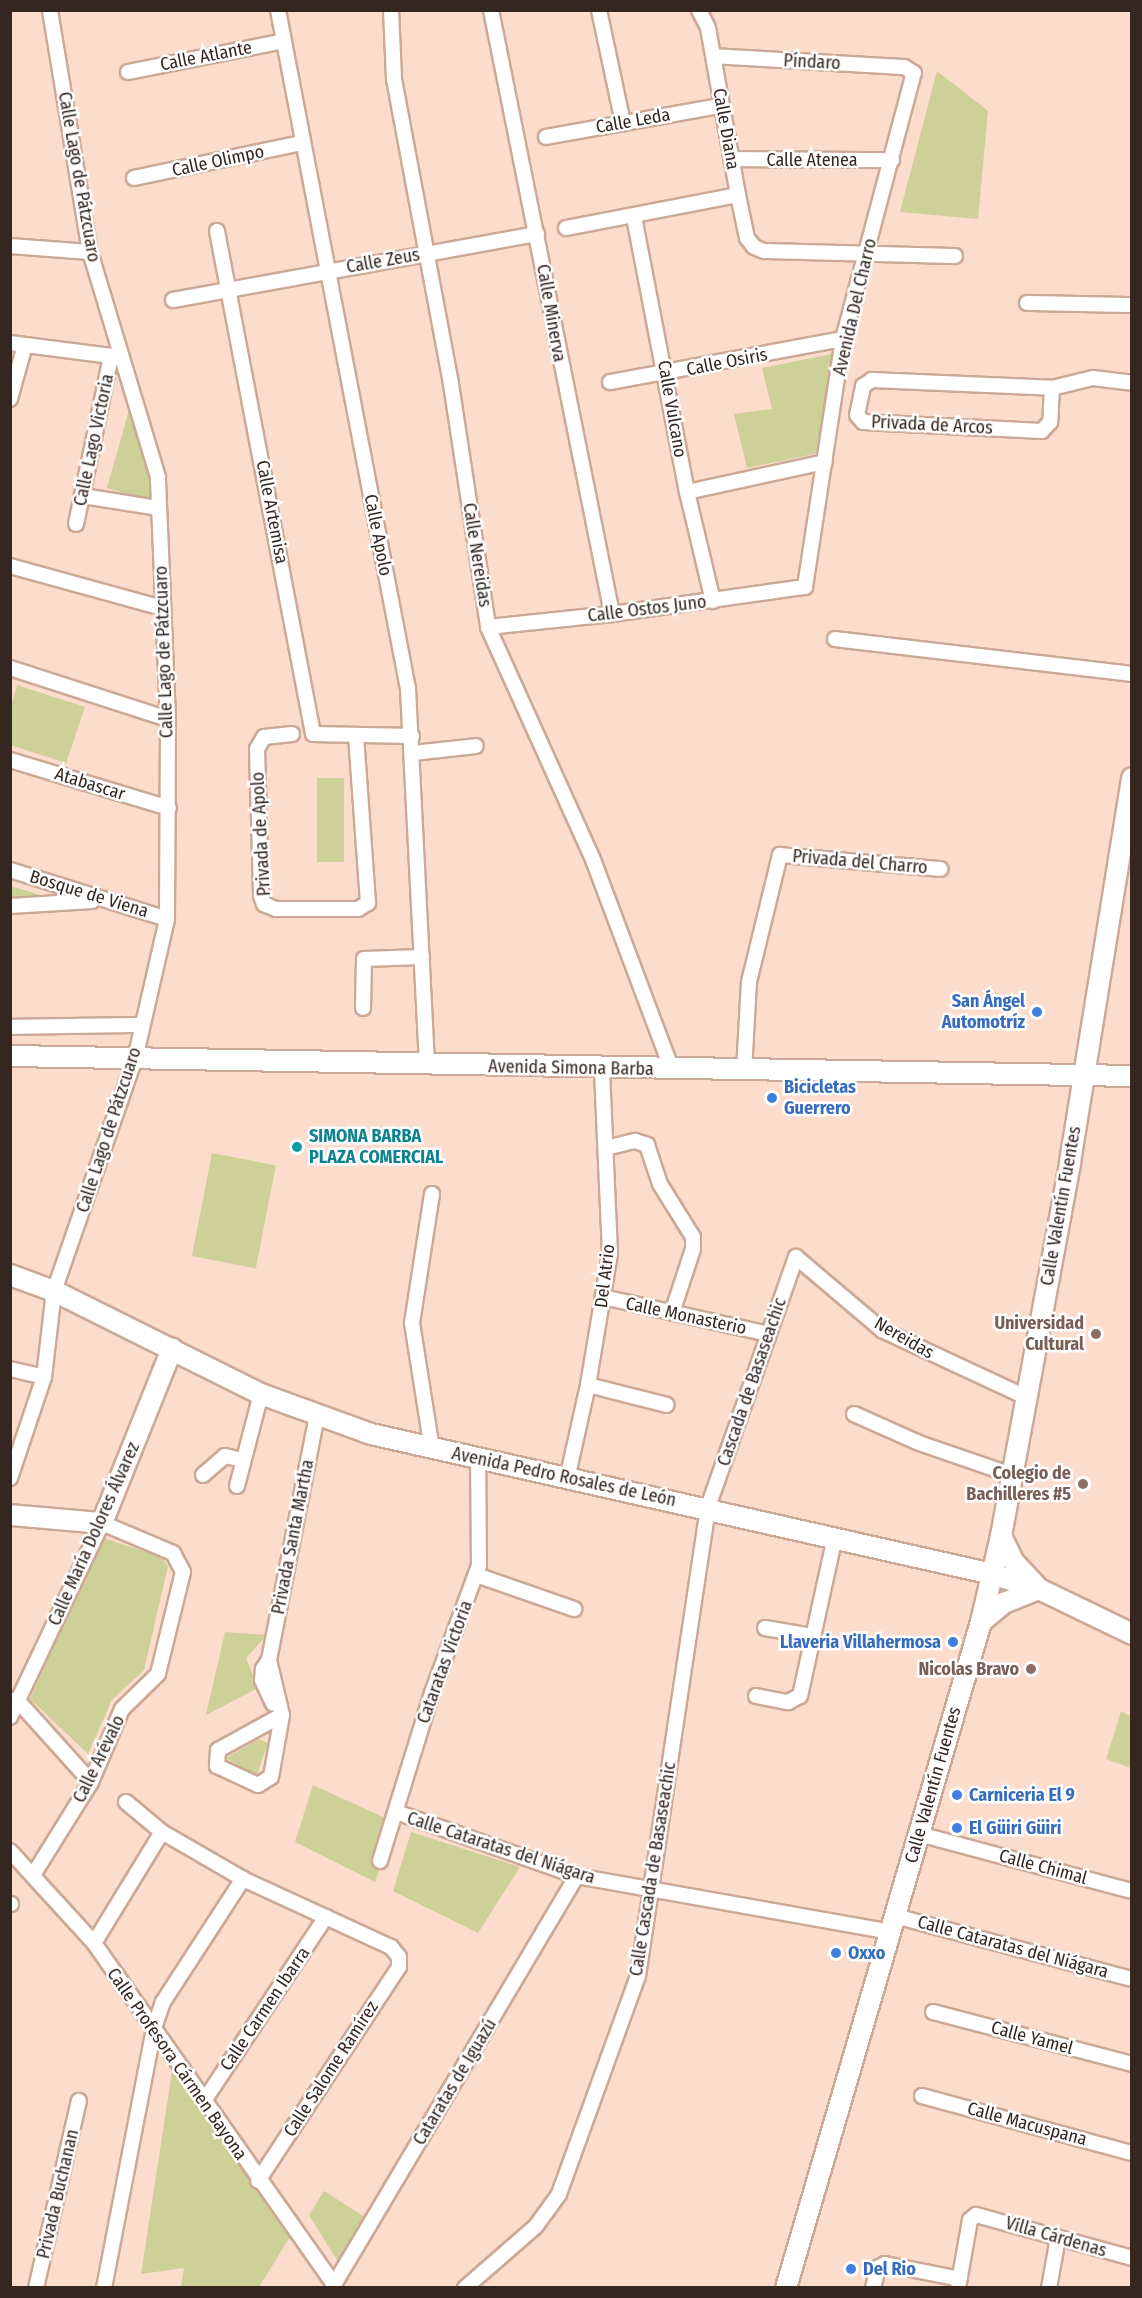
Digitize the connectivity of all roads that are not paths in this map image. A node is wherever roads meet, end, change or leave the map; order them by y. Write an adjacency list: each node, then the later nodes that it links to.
1 (50, 10): 24 (street, Calle Lago de Pátzcuaro)
2 (278, 10): 7 (street, Calle Apolo)
3 (391, 10): 25 (street, Calle Nereidas)
4 (491, 10): 22 (street, Calle Minerva)
5 (599, 10): 12 (street)
6 (699, 10): 8 (street, Calle Diana)
7 (284, 41): 10 (street, Calle Atlante); 14 (street, Calle Apolo)
8 (714, 56): 9 (street, Píndaro); 11 (street, Calle Diana)
9 (911, 68): 16 (street, Avenida Del Charro)
10 (128, 72)
11 (720, 106): 12 (street, Calle Leda); 15 (street, Calle Diana)
12 (623, 123): 13 (street, Calle Leda)
13 (546, 137)
14 (302, 143): 17 (street, Calle Olimpo); 28 (street, Calle Apolo)
15 (731, 159): 16 (street, Calle Atenea); 18 (street, Calle Diana)
16 (892, 160): 26 (street, Avenida Del Charro)
17 (134, 178)
18 (738, 195): 19 (street); 26 (street, Calle Diana)
19 (634, 217): 20 (street); 37 (street, Calle Vulcano)
20 (566, 228)
21 (217, 231): 29 (street, Calle Artemisa)
22 (537, 234): 25 (street, Calle Zeus); 51 (street, Calle Minerva)
23 (10, 246): 24 (street)
24 (90, 252): 36 (street, Calle Lago de Pátzcuaro)
25 (428, 253): 28 (street, Calle Zeus); 52 (street, Calle Nereidas)
26 (867, 254): 27 (street); 33 (street, Avenida Del Charro)
27 (956, 256)
28 (327, 271): 29 (street, Calle Zeus); 59 (street, Calle Apolo)
29 (230, 290): 30 (street, Calle Zeus); 58 (street, Calle Artemisa)
30 (173, 300)
31 (1027, 303): 32 (street)
32 (1131, 305)
33 (843, 339): 37 (street, Calle Osiris); 42 (street, Avenida Del Charro)
34 (10, 344): 35 (street)
35 (25, 345): 36 (street); 41 (street)
36 (116, 357): 44 (street, Calle Lago Victoria); 45 (street, Calle Lago de Pátzcuaro)
37 (665, 374): 38 (street, Calle Osiris); 43 (street, Calle Vulcano)
38 (610, 382)
39 (1131, 383): 40 (street, Privada de Arcos)
40 (1052, 388): 40 (street, Privada de Arcos)
41 (10, 399)
42 (825, 462): 43 (street); 48 (street, Avenida Del Charro)
43 (687, 492): 49 (street, Calle Vulcano)
44 (83, 496): 45 (street); 46 (street, Calle Lago Victoria)
45 (159, 508): 50 (street, Calle Lago de Pátzcuaro)
46 (76, 524)
47 (10, 566): 50 (street)
48 (805, 586): 49 (street, Calle Ostos Juno)
49 (713, 601): 51 (street, Calle Ostos Juno)
50 (163, 608): 56 (street, Calle Lago de Pátzcuaro)
51 (612, 614): 52 (street, Calle Ostos Juno)
52 (488, 627): 78 (street, Calle Nereidas)
53 (835, 639): 55 (street)
54 (10, 668): 56 (street)
55 (1131, 674)
56 (168, 719): 64 (street, Calle Lago de Pátzcuaro)
57 (292, 734): 58 (street, Privada de Apolo)
58 (356, 736): 59 (street)
59 (412, 736): 61 (street, Calle Apolo)
60 (476, 746): 61 (street)
61 (413, 753): 70 (street, Calle Apolo)
62 (10, 760): 64 (street, Atabascar)
63 (1131, 778): 80 (main road, Calle Valentín Fuentes)
64 (169, 808): 69 (street, Calle Lago de Pátzcuaro)
65 (940, 869): 79 (street, Privada del Charro)
66 (10, 870): 67 (street, Bosque de Viena)
67 (101, 900): 68 (street); 69 (street, Bosque de Viena)
68 (10, 906)
69 (167, 920): 72 (street, Calle Lago de Pátzcuaro)
70 (422, 957): 71 (street); 76 (street, Calle Apolo)
71 (363, 1008)
72 (142, 1025): 73 (street); 75 (street, Calle Lago de Pátzcuaro)
73 (10, 1028)
74 (10, 1056): 75 (main road, Avenida Simona Barba)
75 (135, 1059): 76 (main road, Avenida Simona Barba); 86 (street, Calle Lago de Pátzcuaro)
76 (427, 1065): 77 (main road, Avenida Simona Barba)
77 (602, 1069): 78 (main road, Avenida Simona Barba); 82 (street, Del Atrio)
78 (672, 1070): 79 (main road, Avenida Simona Barba)
79 (744, 1071): 80 (main road, Avenida Simona Barba)
80 (1084, 1076): 81 (main road, Avenida Simona Barba); 95 (main road, Calle Valentín Fuentes)
81 (1131, 1076)
82 (606, 1148): 87 (street, Del Atrio); 88 (street)
83 (432, 1194): 99 (street)
84 (796, 1257): 89 (street, Cascada de Basaseachic); 95 (street, Nereidas)
85 (10, 1275): 86 (main road, Avenida Pedro Rosales de León)
86 (54, 1291): 90 (main road, Avenida Pedro Rosales de León); 92 (street, Calle Lago de Pátzcuaro)
87 (603, 1297): 88 (street, Calle Monasterio); 93 (street, Del Atrio)
88 (672, 1313): 89 (street, Calle Monasterio)
89 (768, 1334): 107 (street, Cascada de Basaseachic)
90 (172, 1349): 94 (main road, Avenida Pedro Rosales de León); 109 (main road, Calle María Dolores Álvarez)
91 (10, 1369): 92 (street)
92 (44, 1377): 104 (street, Calle Lago de Pátzcuaro)
93 (588, 1385): 96 (street); 105 (street, Del Atrio)
94 (261, 1394): 98 (main road, Avenida Pedro Rosales de León); 101 (street)
95 (1026, 1397): 103 (main road, Calle Valentín Fuentes)
96 (667, 1405)
97 (854, 1414): 103 (street)
98 (317, 1415): 99 (main road, Avenida Pedro Rosales de León); 123 (street, Privada Santa Martha)
99 (432, 1449): 100 (main road, Avenida Pedro Rosales de León)
100 (478, 1458): 105 (main road, Avenida Pedro Rosales de León); 114 (street, Cataratas Victoria)
101 (243, 1460): 102 (street); 106 (street)
102 (203, 1475)
103 (1012, 1475): 110 (main road, Calle Valentín Fuentes)
104 (10, 1478)
105 (567, 1479): 107 (main road, Avenida Pedro Rosales de León)
106 (237, 1486)
107 (708, 1507): 111 (main road, Avenida Pedro Rosales de León); 135 (street, Calle Cascada de Basaseachic)
108 (10, 1515): 109 (main road)
109 (102, 1523): 122 (street, Calle María Dolores Álvarez); 125 (street, Calle Arévalo)
110 (1001, 1536): 113 (main road, Calle Valentín Fuentes); 115 (main road)
111 (835, 1537): 112 (main road, Avenida Pedro Rosales de León); 120 (street)
112 (961, 1566): 113 (main road, Avenida Pedro Rosales de León); 117 (main road)
113 (992, 1574): 115 (main road, Avenida Pedro Rosales de León); 117 (main road, Calle Valentín Fuentes)
114 (476, 1575): 116 (street); 127 (street, Cataratas Victoria)
115 (1039, 1589): 117 (main road); 119 (main road, Avenida Pedro Rosales de León)
116 (574, 1609)
117 (982, 1616): 129 (main road, Calle Valentín Fuentes)
118 (765, 1628): 120 (street)
119 (1131, 1634)
120 (813, 1636): 121 (street)
121 (756, 1696)
122 (14, 1700): 124 (street, Calle María Dolores Álvarez); 125 (street)
123 (281, 1716): 123 (street)
124 (10, 1717)
125 (91, 1782): 132 (street, Calle Arévalo)
126 (126, 1802): 128 (street)
127 (396, 1812): 131 (street, Cataratas Victoria); 133 (street, Calle Cataratas del Niágara)
128 (162, 1832): 134 (street); 139 (street)
129 (919, 1834): 136 (street, Calle Chimal); 138 (main road, Calle Valentín Fuentes)
130 (10, 1851): 132 (street, Calle Profesora Cármen Bayona)
131 (380, 1861)
132 (33, 1875): 139 (street, Calle Profesora Cármen Bayona)
133 (577, 1876): 135 (street, Calle Cataratas del Niágara); 152 (street, Cataratas de Iguazú)
134 (243, 1879): 137 (street); 142 (street)
135 (649, 1891): 138 (street, Calle Cataratas del Niágara); 155 (street, Calle Cascada de Basaseachic)
136 (1131, 1891)
137 (326, 1917): 145 (street, Calle Carmen Ibarra); 148 (street, Calle Salome Ramírez)
138 (893, 1924): 140 (street, Calle Cataratas del Niágara); 156 (main road, Calle Valentín Fuentes)
139 (94, 1943): 142 (street, Calle Profesora Cármen Bayona)
140 (1131, 1979)
141 (933, 2012): 143 (street, Calle Yamel)
142 (154, 2028): 145 (street, Calle Profesora Cármen Bayona); 154 (street)
143 (1131, 2064)
144 (922, 2096): 147 (street, Calle Macuspana)
145 (204, 2101): 148 (street, Calle Profesora Cármen Bayona)
146 (80, 2102): 153 (street, Privada Buchanan)
147 (1131, 2153)
148 (258, 2181): 152 (street, Calle Profesora Cármen Bayona)
149 (1058, 2238): 150 (street, Villa Cárdenas); 151 (street, Villa Cárdenas); 158 (street)
150 (1131, 2258)
151 (959, 2283): 157 (street)
152 (333, 2286)
153 (36, 2288)
154 (104, 2288)
155 (465, 2288)
156 (786, 2288)
157 (873, 2288)
158 (1049, 2288)

